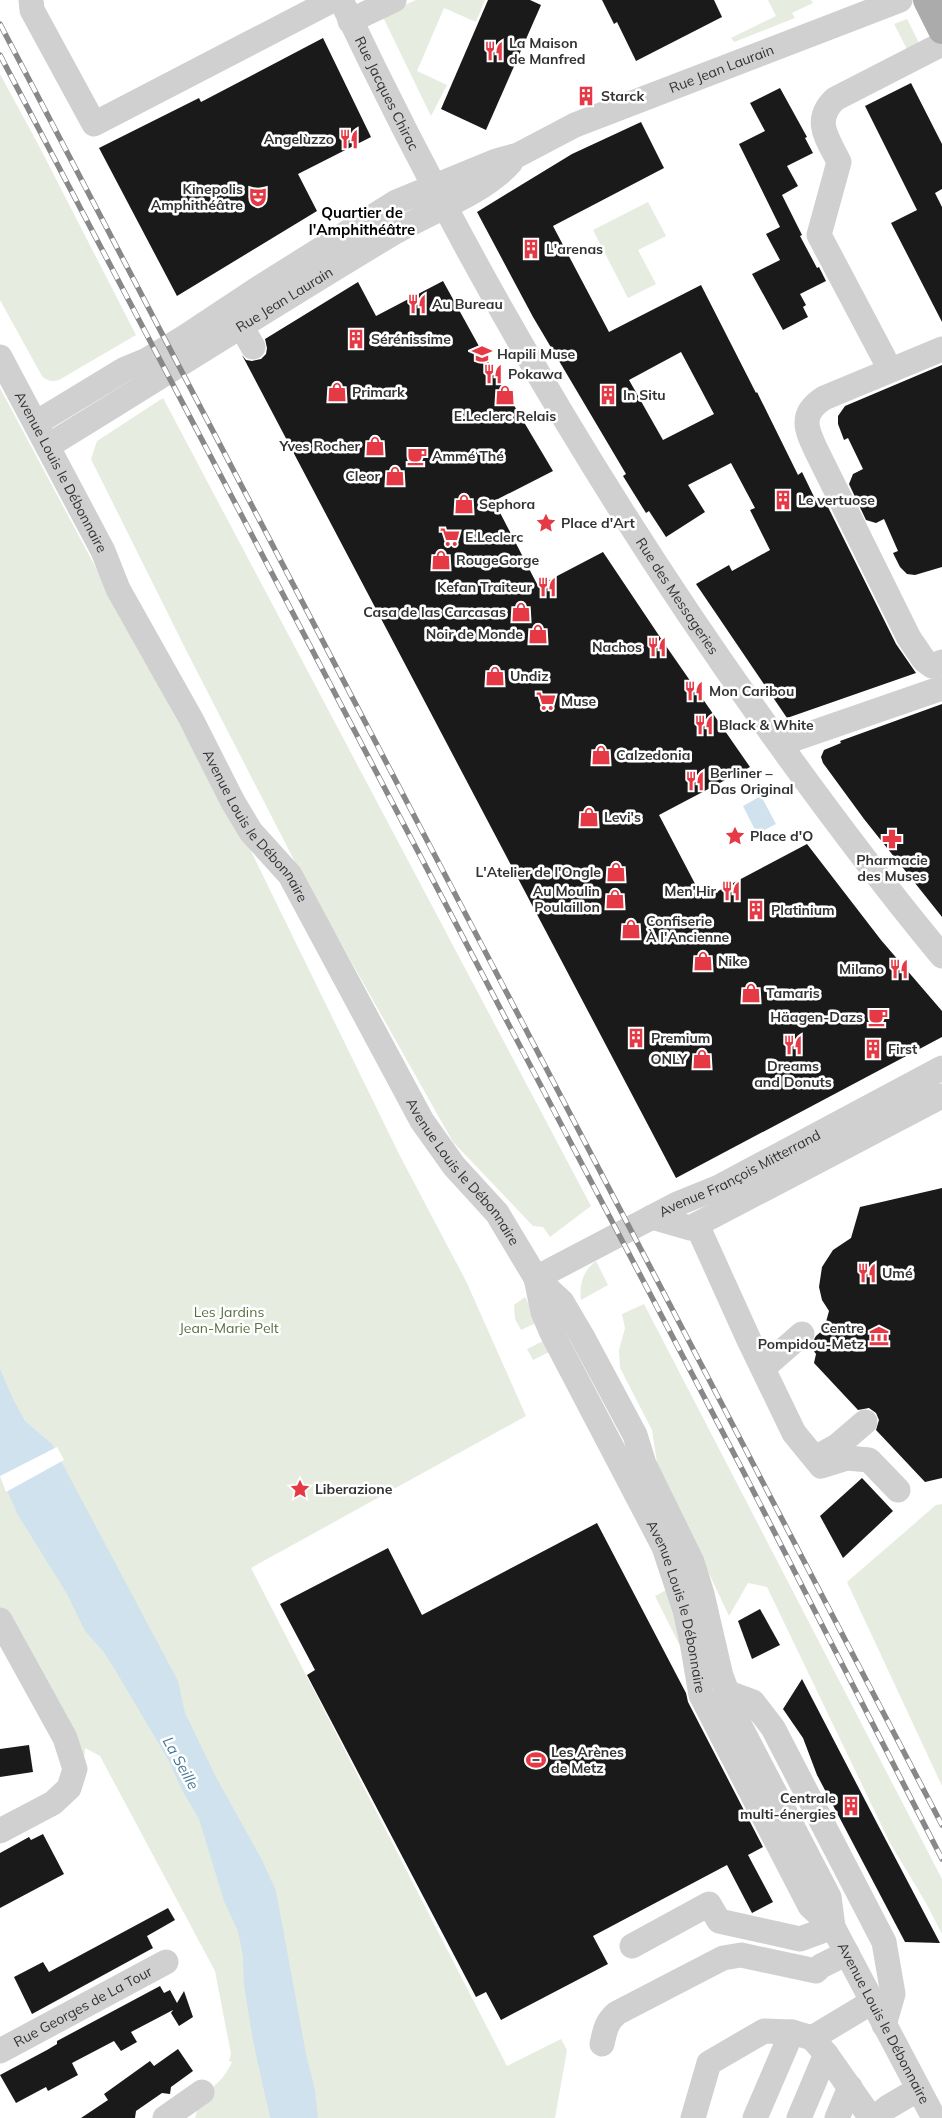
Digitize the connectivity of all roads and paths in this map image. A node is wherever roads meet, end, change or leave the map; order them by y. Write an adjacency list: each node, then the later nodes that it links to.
1 (31, 0): 2 (street)
2 (333, 0)
3 (394, 0): 6 (street)
4 (900, 0): 9 (street, Rue Jean Laurain)
5 (927, 0): 7 (main road)
6 (346, 10): 9 (street, Rue Jacques Chirac)
7 (942, 30)
8 (942, 44): 13 (street)
9 (437, 196): 10 (street, Rue Jean Laurain); 18 (street, Rue des Messageries)
10 (242, 327): 14 (street, Rue Jean Laurain); 15 (street, Rue Jean Laurain)
11 (942, 349): 16 (street)
12 (0, 358): 14 (street, Avenue Louis le Débonnaire)
13 (884, 358)
14 (36, 423): 15 (street, Avenue Louis le Débonnaire)
15 (48, 446): 24 (street, Avenue Louis le Débonnaire)
16 (942, 662)
17 (942, 688): 18 (street)
18 (780, 744): 19 (street, Rue des Messageries)
19 (942, 956)
20 (942, 1068): 22 (street, Avenue François Mitterrand)
21 (942, 1096): 23 (street)
22 (652, 1217): 23 (street); 24 (street, Avenue François Mitterrand)
23 (697, 1225): 26 (street)
24 (536, 1278): 31 (street, Avenue Louis le Débonnaire); 33 (street, Avenue Louis le Débonnaire)
25 (802, 1334): 26 (street)
26 (763, 1368): 28 (street)
27 (865, 1422): 28 (street)
28 (815, 1458): 29 (street)
29 (898, 1490)
30 (0, 1620): 32 (street)
31 (726, 1692): 33 (street, Avenue Louis le Débonnaire); 38 (street)
32 (0, 1831)
33 (833, 1927): 34 (street); 35 (street, Avenue Louis le Débonnaire)
34 (632, 1946)
35 (847, 1953): 37 (street, Avenue Louis le Débonnaire); 40 (street)
36 (166, 1962): 41 (street, Rue Georges de La Tour)
37 (872, 2002): 38 (street, Avenue Louis le Débonnaire); 39 (street)
38 (884, 2025): 43 (street, Avenue Louis le Débonnaire)
39 (810, 2041): 42 (street); 46 (street); 47 (street); 48 (street)
40 (602, 2044)
41 (0, 2051)
42 (850, 2087): 49 (street); 50 (street)
43 (917, 2090): 50 (street); 51 (street, Avenue Louis le Débonnaire)
44 (202, 2092): 45 (street)
45 (164, 2118)
46 (693, 2118)
47 (755, 2118)
48 (799, 2118)
49 (837, 2118)
50 (873, 2118)
51 (934, 2118)

